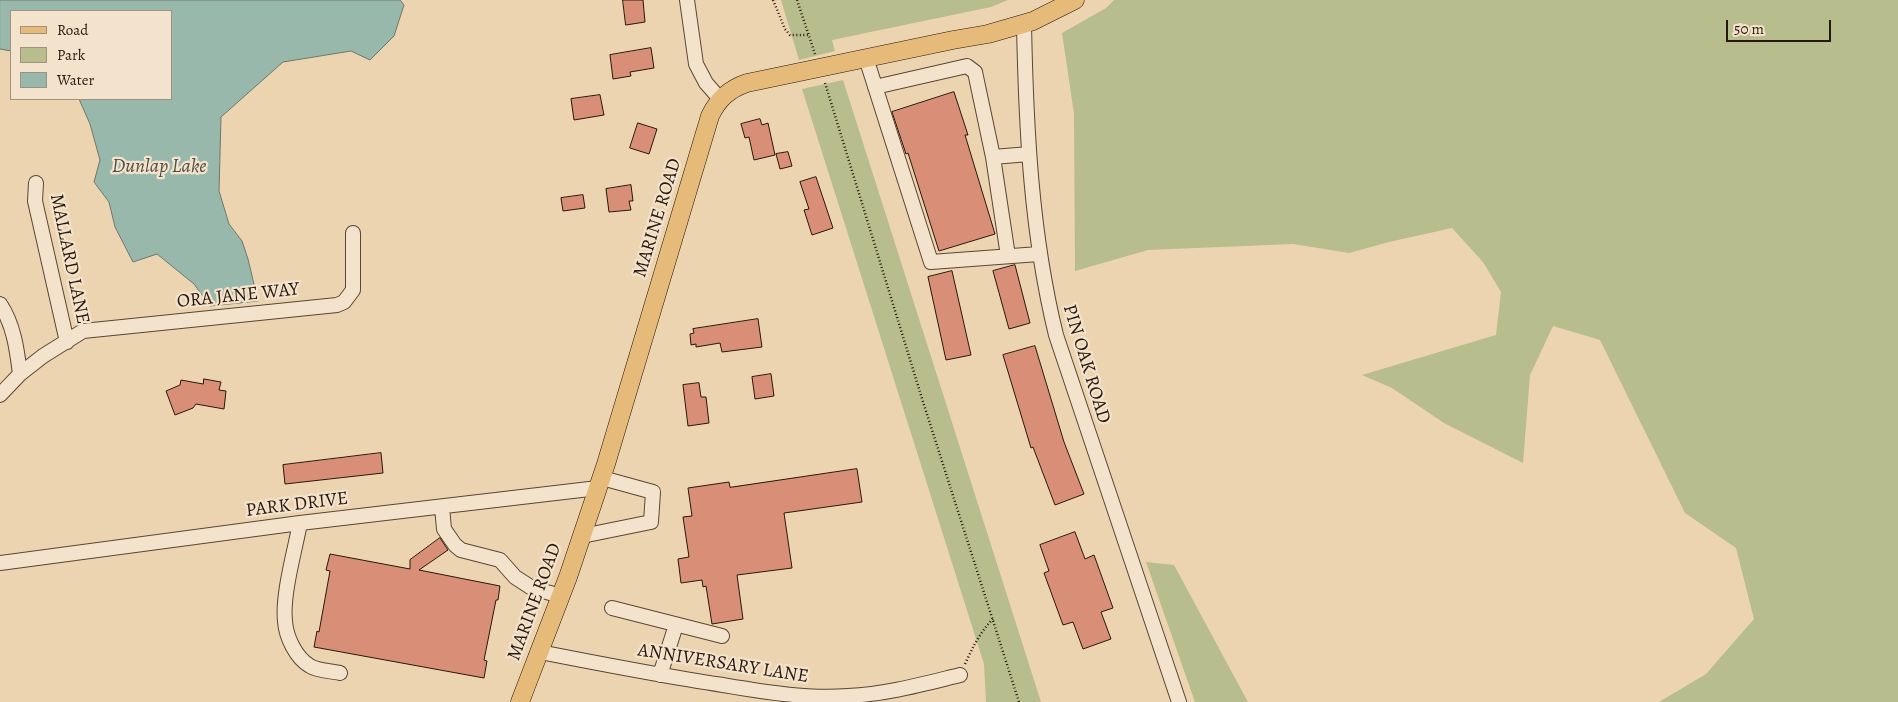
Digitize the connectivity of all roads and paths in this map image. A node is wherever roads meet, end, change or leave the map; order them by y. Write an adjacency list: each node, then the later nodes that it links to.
1 (687, 0): 11 (street)
2 (772, 0): 6 (path)
3 (797, 0): 6 (path)
4 (1075, 0): 5 (main road, MARINE ROAD)
5 (1024, 24): 8 (main road, MARINE ROAD); 12 (street, PIN OAK ROAD)
6 (808, 35): 7 (path)
7 (816, 58)
8 (866, 58): 10 (street); 11 (main road, MARINE ROAD)
9 (824, 80): 29 (path)
10 (876, 87): 13 (street); 17 (street)
11 (720, 99): 22 (main road, MARINE ROAD)
12 (1029, 154): 13 (street); 16 (street, PIN OAK ROAD)
13 (993, 157): 17 (street)
14 (36, 183): 19 (street, MALLARD LANE)
15 (353, 233): 19 (street, ORA JANE WAY)
16 (1039, 254): 17 (street); 39 (street, PIN OAK ROAD)
17 (1008, 256)
18 (0, 304): 20 (street)
19 (67, 342): 20 (street, ORA JANE WAY)
20 (20, 374): 21 (street, ORA JANE WAY)
21 (0, 395)
22 (600, 483): 23 (street, PARK DRIVE); 25 (main road, MARINE ROAD); 25 (street)
23 (442, 507): 24 (street, PARK DRIVE); 27 (street)
24 (300, 523): 26 (street, PARK DRIVE); 33 (street)
25 (582, 536): 27 (main road, MARINE ROAD)
26 (0, 563)
27 (561, 596): 32 (main road, MARINE ROAD)
28 (612, 608): 30 (street)
29 (993, 619): 35 (path); 38 (path)
30 (676, 625): 31 (street); 34 (street)
31 (722, 636)
32 (540, 652): 34 (street, ANNIVERSARY LANE); 37 (main road, MARINE ROAD)
33 (340, 673)
34 (660, 675): 36 (street, ANNIVERSARY LANE)
35 (960, 675): 36 (street, ANNIVERSARY LANE)
36 (810, 699)
37 (520, 702)
38 (1019, 702)
39 (1179, 702)

